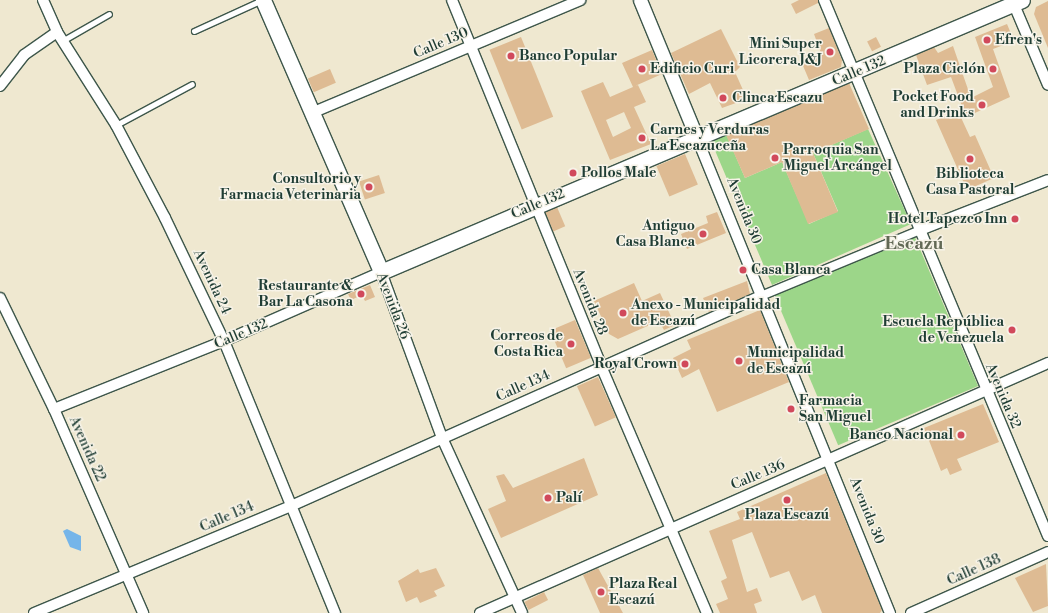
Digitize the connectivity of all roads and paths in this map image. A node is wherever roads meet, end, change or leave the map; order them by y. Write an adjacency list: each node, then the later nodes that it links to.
1 (43, 0): 10 (street, Avenida 24)
2 (263, 0): 9 (lane); 16 (main road, Avenida 26)
3 (452, 0): 11 (street, Avenida 28)
4 (580, 0): 11 (street, Calle 130)
5 (640, 0): 18 (street, Avenida 30)
6 (824, 0): 12 (street, Avenida 32)
7 (1016, 1): 12 (main road, Calle 132); 14 (street)
8 (109, 14): 10 (lane)
9 (194, 31)
10 (60, 36): 15 (street); 17 (street, Avenida 24)
11 (472, 45): 16 (street, Calle 130); 20 (street, Avenida 28)
12 (854, 74): 18 (main road, Calle 132); 21 (street, Avenida 32)
13 (192, 84): 17 (lane)
14 (1048, 85)
15 (0, 86)
16 (314, 112): 22 (main road, Avenida 26)
17 (116, 125): 25 (street, Avenida 24)
18 (697, 138): 20 (main road, Calle 132); 23 (street, Avenida 30)
19 (1048, 180): 21 (street, Calle 134)
20 (536, 204): 22 (main road, Calle 132); 27 (street, Avenida 28)
21 (920, 230): 23 (street, Calle 134); 28 (street, Avenida 32)
22 (381, 272): 25 (street, Calle 132); 30 (street, Avenida 26)
23 (762, 296): 27 (street, Calle 134); 31 (street, Avenida 30)
24 (0, 298): 29 (street, Avenida 22)
25 (224, 341): 29 (street, Calle 132); 32 (street, Avenida 24)
26 (1048, 363): 28 (street, Calle 136)
27 (601, 366): 30 (street, Calle 134); 33 (street, Avenida 28)
28 (985, 390): 31 (street, Calle 136); 34 (street, Avenida 32)
29 (54, 409): 36 (street, Avenida 22)
30 (442, 438): 32 (street, Calle 134); 37 (street, Avenida 26)
31 (829, 460): 33 (street, Calle 136); 44 (street, Avenida 30)
32 (291, 506): 36 (street, Calle 134); 40 (street, Avenida 24)
33 (670, 528): 37 (street, Calle 136); 43 (street, Avenida 28)
34 (1048, 536)
35 (1048, 552): 45 (street, Calle 138)
36 (126, 574): 38 (street, Calle 134); 39 (street, Avenida 22)
37 (515, 597): 41 (street, Calle 136); 42 (street, Avenida 26)
38 (34, 613)
39 (143, 613)
40 (335, 613)
41 (480, 613)
42 (522, 613)
43 (708, 613)
44 (890, 613)
45 (911, 613)

